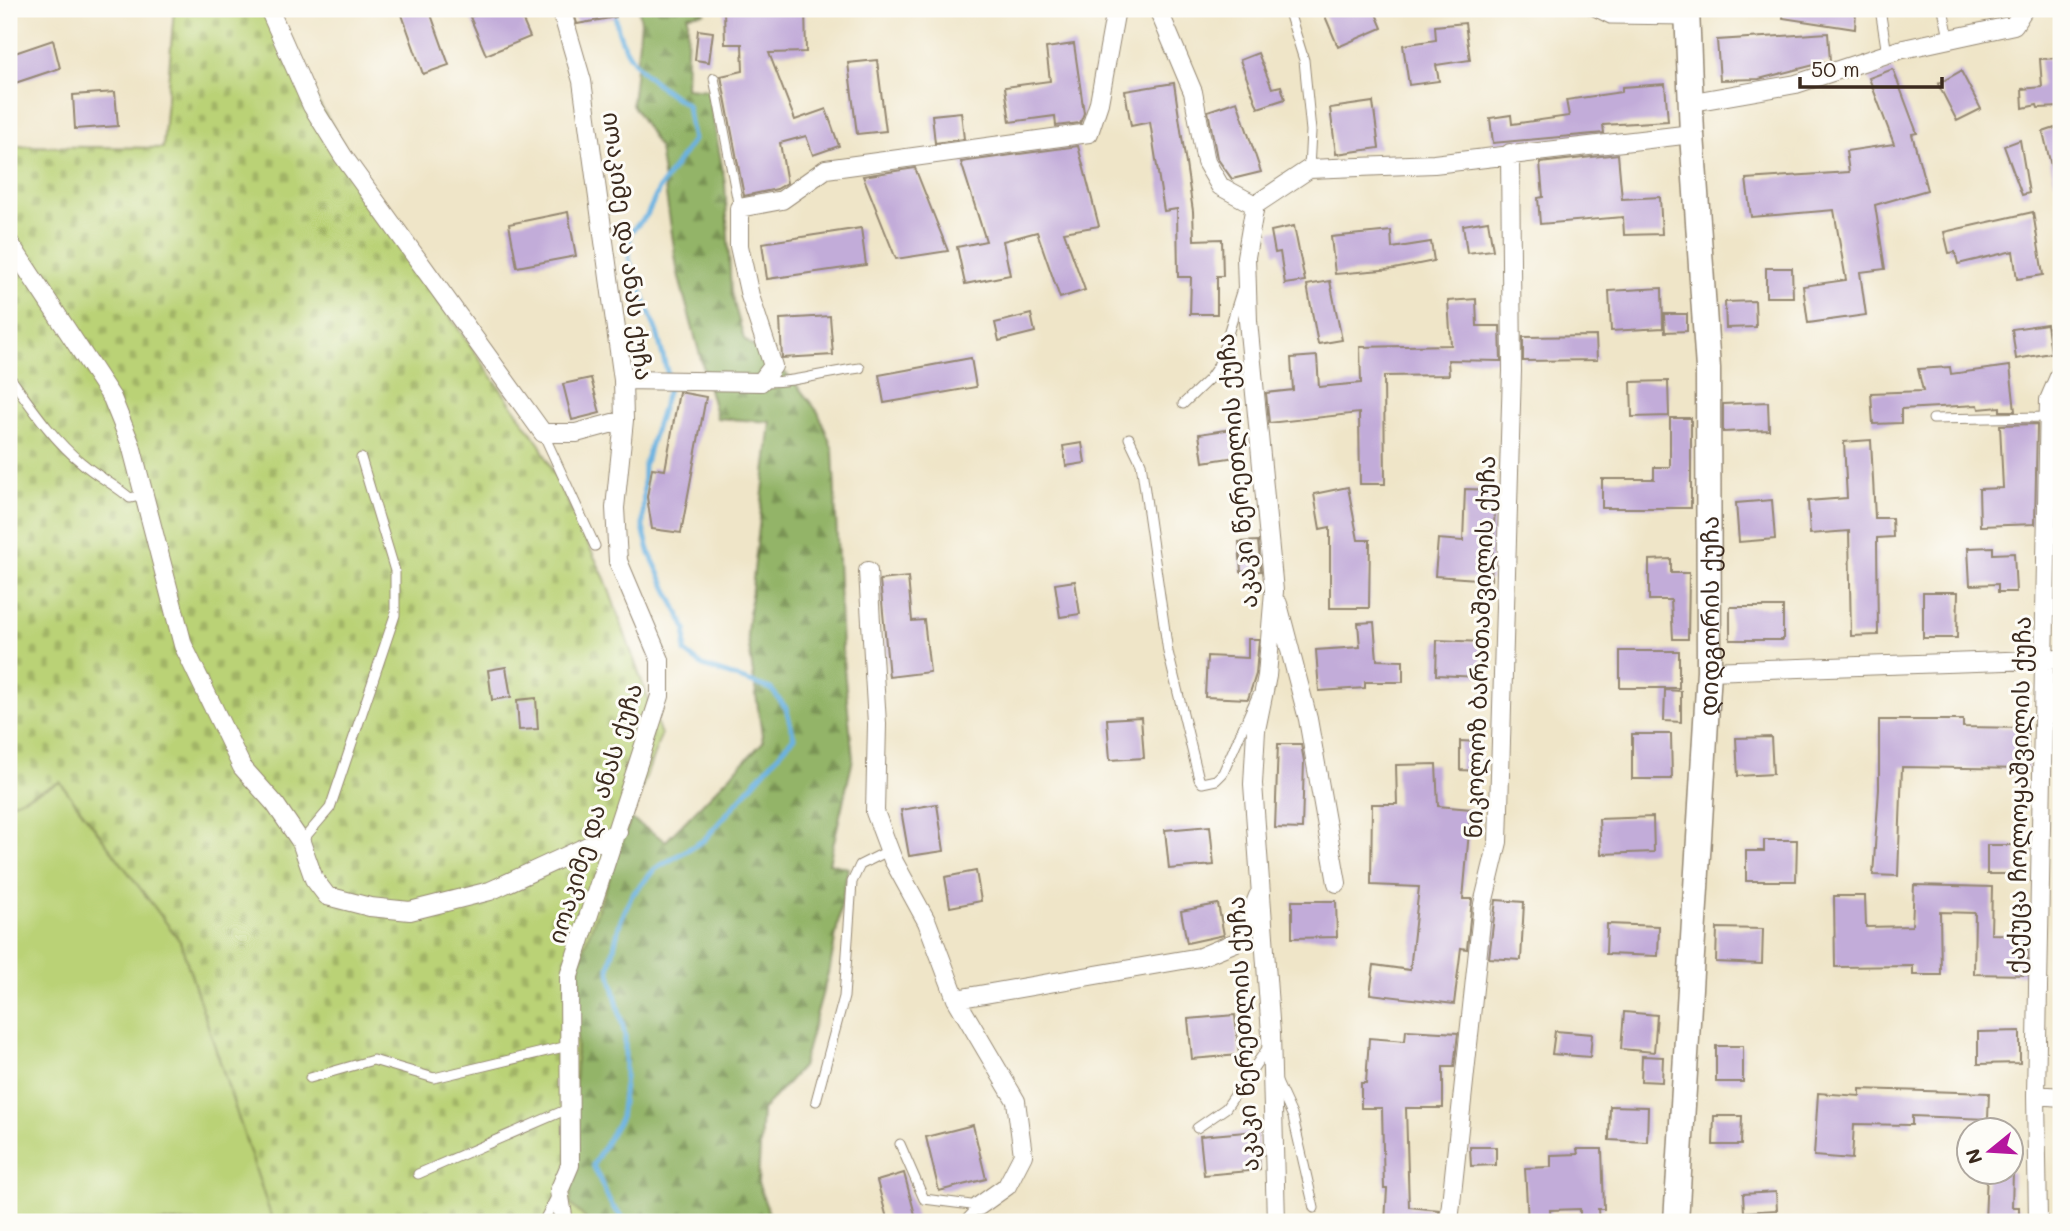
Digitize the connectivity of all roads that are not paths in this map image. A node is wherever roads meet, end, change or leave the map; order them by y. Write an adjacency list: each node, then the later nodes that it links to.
1 (269, 9): 31 (street)
2 (561, 9): 25 (street, იოაკიმე და ანას ქუჩა)
3 (1116, 9): 19 (street)
4 (1158, 9): 18 (street)
5 (1288, 9): 17 (lane)
6 (1590, 9): 10 (lane)
7 (1880, 9): 12 (lane)
8 (1943, 9): 11 (lane)
9 (2024, 9): 11 (street)
10 (1687, 14): 14 (street, დიდგორის ქუჩა)
11 (1949, 38): 12 (street)
12 (1887, 54): 14 (street)
13 (714, 78): 19 (lane)
14 (1692, 102): 15 (street, დიდგორის ქუჩა)
15 (1692, 134): 16 (street); 39 (street, დიდგორის ქუჩა)
16 (1510, 153): 17 (street); 65 (street, ნიკოლოზ ბარათაშვილის ქუჩა)
17 (1309, 169): 18 (street)
18 (1255, 205): 21 (street, აკაკი წერეთლის ქუჩა)
19 (739, 208): 26 (street)
20 (9, 242): 34 (street)
21 (1247, 274): 27 (lane); 37 (street, აკაკი წერეთლის ქუჩა)
22 (860, 368): 26 (lane)
23 (2061, 372): 28 (street, ქაქუცა ჩოლოყაშვილის ქუჩა)
24 (9, 376): 34 (lane)
25 (623, 380): 26 (street); 29 (street, იოაკიმე და ანას ქუჩა)
26 (761, 382)
27 (1183, 404)
28 (2049, 417): 30 (lane); 38 (street, ქაქუცა ჩოლოყაშვილის ქუჩა)
29 (624, 419): 31 (street); 41 (street, იოაკიმე და ანას ქუჩა)
30 (1933, 419)
31 (543, 433): 35 (lane)
32 (1129, 438): 40 (lane)
33 (361, 458): 42 (lane)
34 (144, 495): 42 (street)
35 (595, 545)
36 (868, 571): 43 (street)
37 (1274, 591): 40 (street, აკაკი წერეთლის ქუჩა); 44 (street)
38 (2053, 659): 39 (street); 51 (street, ქაქუცა ჩოლოყაშვილის ქუჩა)
39 (1709, 671): 66 (street, დიდგორის ქუჩა)
40 (1267, 676): 45 (street, აკაკი წერეთლის ქუჩა)
41 (618, 832): 42 (street); 48 (street, იოაკიმე და ანას ქუჩა)
42 (301, 842)
43 (890, 850): 46 (street); 53 (lane)
44 (1337, 883)
45 (1259, 891): 46 (street); 47 (street, აკაკი წერეთლის ქუჩა)
46 (956, 999): 59 (street)
47 (1271, 1043): 49 (street, აკაკი წერეთლის ქუჩა); 55 (lane)
48 (568, 1045): 50 (lane); 54 (street, იოაკიმე და ანას ქუჩა)
49 (1272, 1072): 60 (lane); 64 (street, აკაკი წერეთლის ქუჩა)
50 (310, 1078)
51 (2036, 1096): 52 (street); 67 (street, ქაქუცა ჩოლოყაშვილის ქუჩა)
52 (2061, 1097)
53 (816, 1101)
54 (570, 1108): 57 (lane); 58 (street, იოაკიმე და ანას ქუჩა)
55 (1197, 1128)
56 (900, 1144): 59 (lane)
57 (418, 1174)
58 (559, 1191): 61 (lane); 62 (street, იოაკიმე და ანას ქუჩა)
59 (979, 1206): 63 (lane)
60 (1314, 1208)
61 (542, 1222)
62 (564, 1222)
63 (964, 1222)
64 (1276, 1222)
65 (1449, 1222)
66 (1676, 1222)
67 (2038, 1222)

